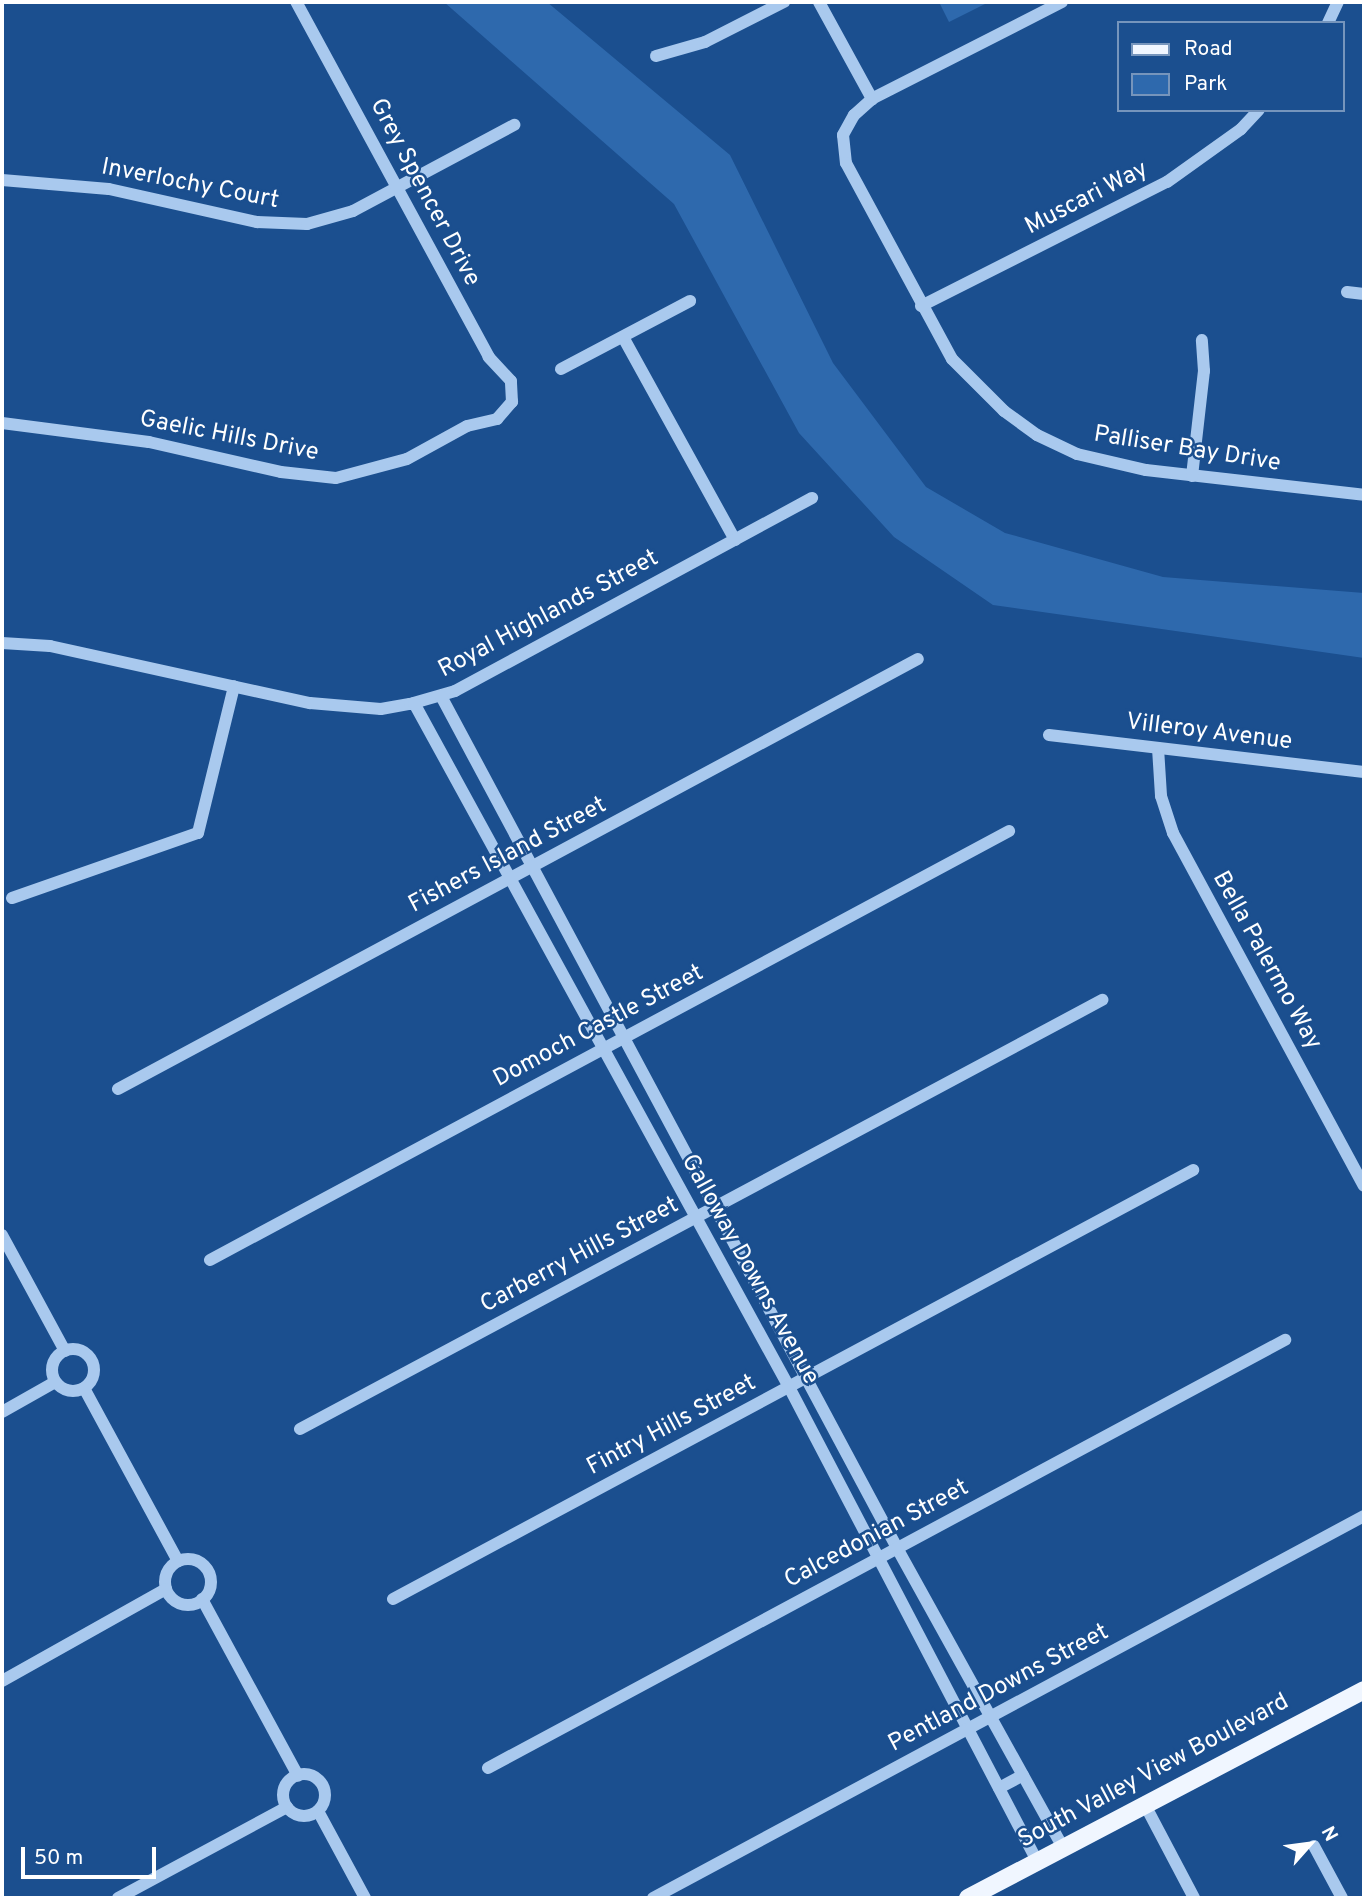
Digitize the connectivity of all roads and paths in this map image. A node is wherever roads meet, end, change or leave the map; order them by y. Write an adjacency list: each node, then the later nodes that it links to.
1 (296, 2): 12 (street, Grey Spencer Drive)
2 (783, 2): 7 (street)
3 (819, 2): 8 (street)
4 (1062, 2): 8 (street)
5 (1338, 2): 6 (street)
6 (1329, 21)
7 (656, 56)
8 (872, 99): 16 (street, Palliser Bay Drive)
9 (1257, 112): 16 (street, Muscari Way)
10 (514, 125): 12 (street, Inverlochy Court)
11 (2, 180): 12 (street, Inverlochy Court)
12 (398, 187): 20 (street, Grey Spencer Drive)
13 (1347, 292): 14 (street)
14 (1364, 294)
15 (690, 301): 17 (street)
16 (921, 306): 22 (street, Palliser Bay Drive)
17 (623, 337): 19 (street); 25 (street)
18 (1202, 340): 22 (street)
19 (561, 369)
20 (512, 402): 21 (street, Gaelic Hills Drive)
21 (2, 423)
22 (1192, 476): 23 (street, Palliser Bay Drive)
23 (1364, 495)
24 (812, 498): 25 (street, Royal Highlands Street)
25 (735, 540): 29 (street, Royal Highlands Street)
26 (2, 643): 28 (street, Royal Highlands Street)
27 (918, 659): 35 (street, Fishers Island Street)
28 (234, 686): 30 (street, Royal Highlands Street); 37 (street)
29 (440, 696): 30 (street, Royal Highlands Street); 35 (street, Galloway Downs Avenue)
30 (414, 704): 36 (street, Galloway Downs Avenue)
31 (1049, 735): 32 (street, Villeroy Avenue)
32 (1158, 748): 33 (street, Villeroy Avenue); 43 (street, Bella Palermo Way)
33 (1364, 772)
34 (1009, 831): 39 (street, Domoch Castle Street)
35 (530, 868): 36 (street, Fishers Island Street); 39 (street, Galloway Downs Avenue)
36 (512, 877): 40 (street, Galloway Downs Avenue); 41 (street, Fishers Island Street)
37 (12, 898)
38 (1102, 999): 44 (street, Carberry Hills Street)
39 (622, 1038): 40 (street, Domoch Castle Street); 44 (street, Galloway Downs Avenue)
40 (604, 1048): 45 (street, Galloway Downs Avenue); 47 (street, Domoch Castle Street)
41 (118, 1089)
42 (1194, 1170): 50 (street, Fintry Hills Street)
43 (1364, 1186)
44 (715, 1207): 45 (street, Carberry Hills Street); 50 (street, Galloway Downs Avenue)
45 (696, 1217): 52 (street, Galloway Downs Avenue); 55 (street, Carberry Hills Street)
46 (2, 1235): 49 (street)
47 (210, 1260)
48 (1285, 1340): 57 (street, Calcedonian Street)
49 (65, 1351): 51 (street); 53 (street)
50 (806, 1378): 52 (street, Fintry Hills Street); 57 (street, Galloway Downs Avenue)
51 (55, 1382): 53 (street); 54 (street)
52 (789, 1387): 58 (street, Galloway Downs Avenue); 62 (street, Fintry Hills Street)
53 (84, 1388): 59 (street)
54 (2, 1412)
55 (300, 1429)
56 (1364, 1516): 65 (street, Pentland Downs Street)
57 (897, 1548): 58 (street, Calcedonian Street); 65 (street, Galloway Downs Avenue)
58 (879, 1558): 66 (street, Galloway Downs Avenue); 67 (street, Calcedonian Street)
59 (178, 1561): 60 (street); 61 (street)
60 (166, 1589): 61 (street); 63 (street)
61 (202, 1599): 69 (street)
62 (393, 1599)
63 (2, 1681)
64 (1364, 1690): 71 (main road, South Valley View Boulevard)
65 (990, 1718): 66 (street, Pentland Downs Street); 68 (street, Galloway Downs Avenue)
66 (970, 1729): 70 (street, Galloway Downs Avenue); 79 (street, Pentland Downs Street)
67 (488, 1768)
68 (1023, 1775): 70 (street); 75 (street, Galloway Downs Avenue)
69 (298, 1776): 72 (street); 73 (street)
70 (999, 1788): 76 (street, Galloway Downs Avenue)
71 (1144, 1803): 75 (main road, South Valley View Boulevard); 81 (street)
72 (287, 1807): 73 (street); 77 (street)
73 (318, 1811): 78 (street)
74 (1314, 1846): 82 (street)
75 (1063, 1848): 76 (main road, South Valley View Boulevard)
76 (1037, 1861): 80 (main road, South Valley View Boulevard)
77 (118, 1898)
78 (365, 1898)
79 (653, 1898)
80 (968, 1898)
81 (1194, 1898)
82 (1342, 1898)

